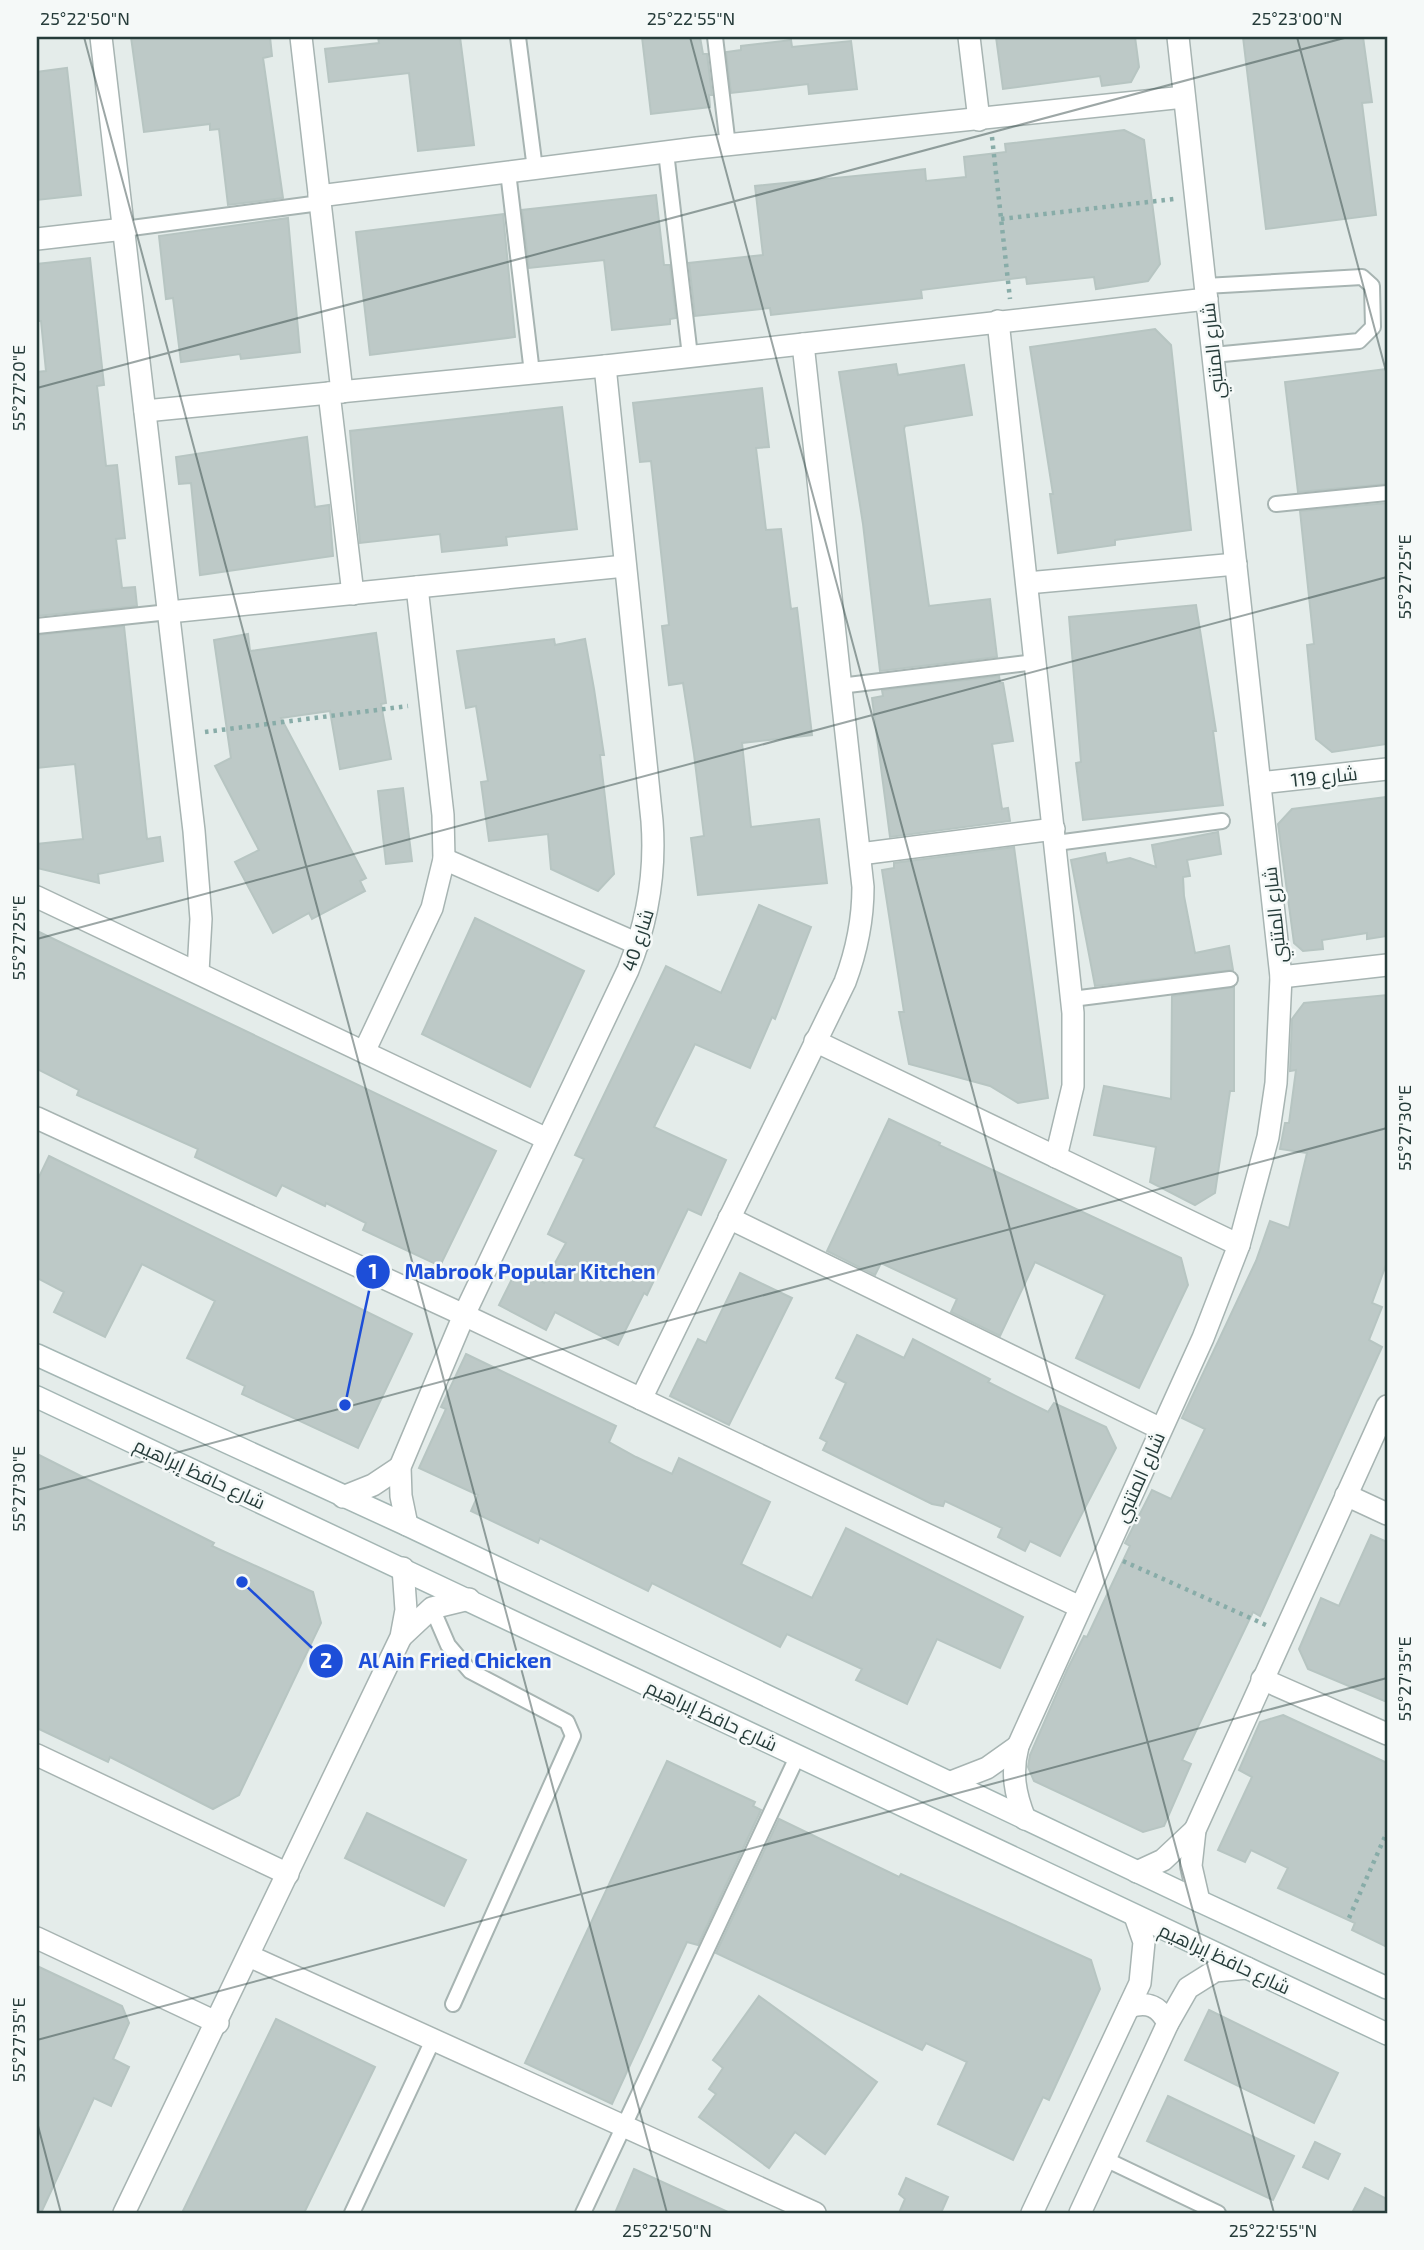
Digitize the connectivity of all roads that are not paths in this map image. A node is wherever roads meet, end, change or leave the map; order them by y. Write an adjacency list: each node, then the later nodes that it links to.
1 (101, 37): 14 (street)
2 (301, 37): 13 (street)
3 (518, 37): 11 (lane)
4 (715, 37): 9 (lane)
5 (969, 37): 8 (street)
6 (1178, 37): 7 (street, شارع المتنبي)
7 (1184, 97): 8 (street); 16 (street, شارع المتنبي)
8 (985, 120): 9 (street)
9 (728, 146): 10 (street)
10 (666, 152): 11 (street); 20 (lane)
11 (535, 169): 12 (street)
12 (508, 172): 13 (street); 22 (lane)
13 (320, 199): 14 (lane); 23 (street)
14 (124, 229): 15 (street); 24 (street)
15 (37, 239)
16 (1206, 293): 17 (street); 19 (street, شارع المتنبي); 19 (lane)
17 (1005, 320): 18 (street); 29 (street)
18 (803, 344): 20 (street); 35 (street)
19 (1213, 355): 27 (street, شارع المتنبي)
20 (690, 356): 21 (street)
21 (605, 366): 22 (street); 28 (street, شارع 40)
22 (532, 373): 23 (street)
23 (336, 393): 24 (street); 31 (street)
24 (145, 411): 32 (street)
25 (1387, 493): 26 (lane)
26 (1276, 504)
27 (1236, 564): 29 (street); 37 (street, شارع المتنبي)
28 (625, 566): 30 (street); 43 (street, شارع 40)
29 (1027, 583): 34 (street)
30 (417, 587): 31 (street); 41 (street)
31 (353, 594): 32 (street)
32 (169, 612): 33 (lane); 45 (street)
33 (37, 626)
34 (1035, 662): 35 (lane); 39 (street)
35 (840, 686): 40 (street)
36 (1387, 769): 37 (street, شارع 119)
37 (1260, 783): 46 (street, شارع المتنبي)
38 (1222, 821): 39 (lane)
39 (1055, 836): 40 (street); 48 (street)
40 (860, 854): 49 (street)
41 (444, 859): 43 (street); 50 (street)
42 (37, 897): 45 (street)
43 (638, 944): 52 (street, شارع 40)
44 (1387, 965): 46 (street)
45 (198, 972): 50 (street)
46 (1281, 977): 55 (street, شارع المتنبي)
47 (1230, 979): 48 (lane)
48 (1072, 999): 53 (street)
49 (815, 1041): 53 (street); 54 (street)
50 (364, 1052): 52 (street)
51 (37, 1118): 56 (street)
52 (547, 1139): 56 (street, شارع 40)
53 (1056, 1157): 55 (street)
54 (729, 1218): 59 (street); 61 (street)
55 (1239, 1245): 61 (street, شارع المتنبي)
56 (464, 1315): 59 (street); 62 (street, شارع 40)
57 (37, 1356): 64 (street, شارع حافظ إبراهيم)
58 (37, 1397): 67 (street, شارع حافظ إبراهيم)
59 (641, 1399): 69 (street)
60 (1387, 1406): 63 (street)
61 (1161, 1429): 69 (street, شارع المتنبي)
62 (400, 1467): 64 (street); 66 (street, شارع 40)
63 (1346, 1495): 65 (street); 72 (street)
64 (343, 1497): 66 (street, شارع حافظ إبراهيم)
65 (1387, 1514)
66 (407, 1525): 77 (street, شارع حافظ إبراهيم)
67 (403, 1568): 68 (street, شارع حافظ إبراهيم); 71 (street)
68 (469, 1599): 70 (street); 76 (street, شارع حافظ إبراهيم)
69 (1080, 1607): 74 (street, شارع المتنبي)
70 (432, 1608): 71 (street); 88 (lane)
71 (401, 1637): 81 (street)
72 (1262, 1679): 73 (street); 79 (street)
73 (1387, 1734)
74 (1018, 1746): 77 (street); 78 (street, شارع المتنبي)
75 (37, 1755): 81 (street)
76 (798, 1755): 83 (street, شارع حافظ إبراهيم); 94 (lane)
77 (951, 1782): 78 (street, شارع حافظ إبراهيم)
78 (1025, 1819): 80 (street, شارع حافظ إبراهيم)
79 (1195, 1830): 80 (street); 82 (street)
80 (1137, 1872): 82 (street, شارع حافظ إبراهيم)
81 (288, 1874): 85 (street)
82 (1199, 1901): 87 (street, شارع حافظ إبراهيم)
83 (1135, 1916): 86 (street, شارع حافظ إبراهيم); 89 (street)
84 (37, 1938): 90 (street)
85 (249, 1956): 90 (street); 93 (street)
86 (1247, 1968): 91 (street); 92 (street, شارع حافظ إبراهيم)
87 (1387, 1988)
88 (453, 2004)
89 (1129, 2007): 91 (street); 100 (street)
90 (218, 2023): 96 (street)
91 (1168, 2023): 95 (street)
92 (1387, 2034)
93 (433, 2040): 94 (street); 97 (lane)
94 (625, 2127): 98 (lane); 99 (street)
95 (1105, 2159): 101 (street); 102 (lane)
96 (124, 2213)
97 (352, 2213)
98 (583, 2213)
99 (815, 2213)
100 (1032, 2213)
101 (1080, 2213)
102 (1218, 2213)

